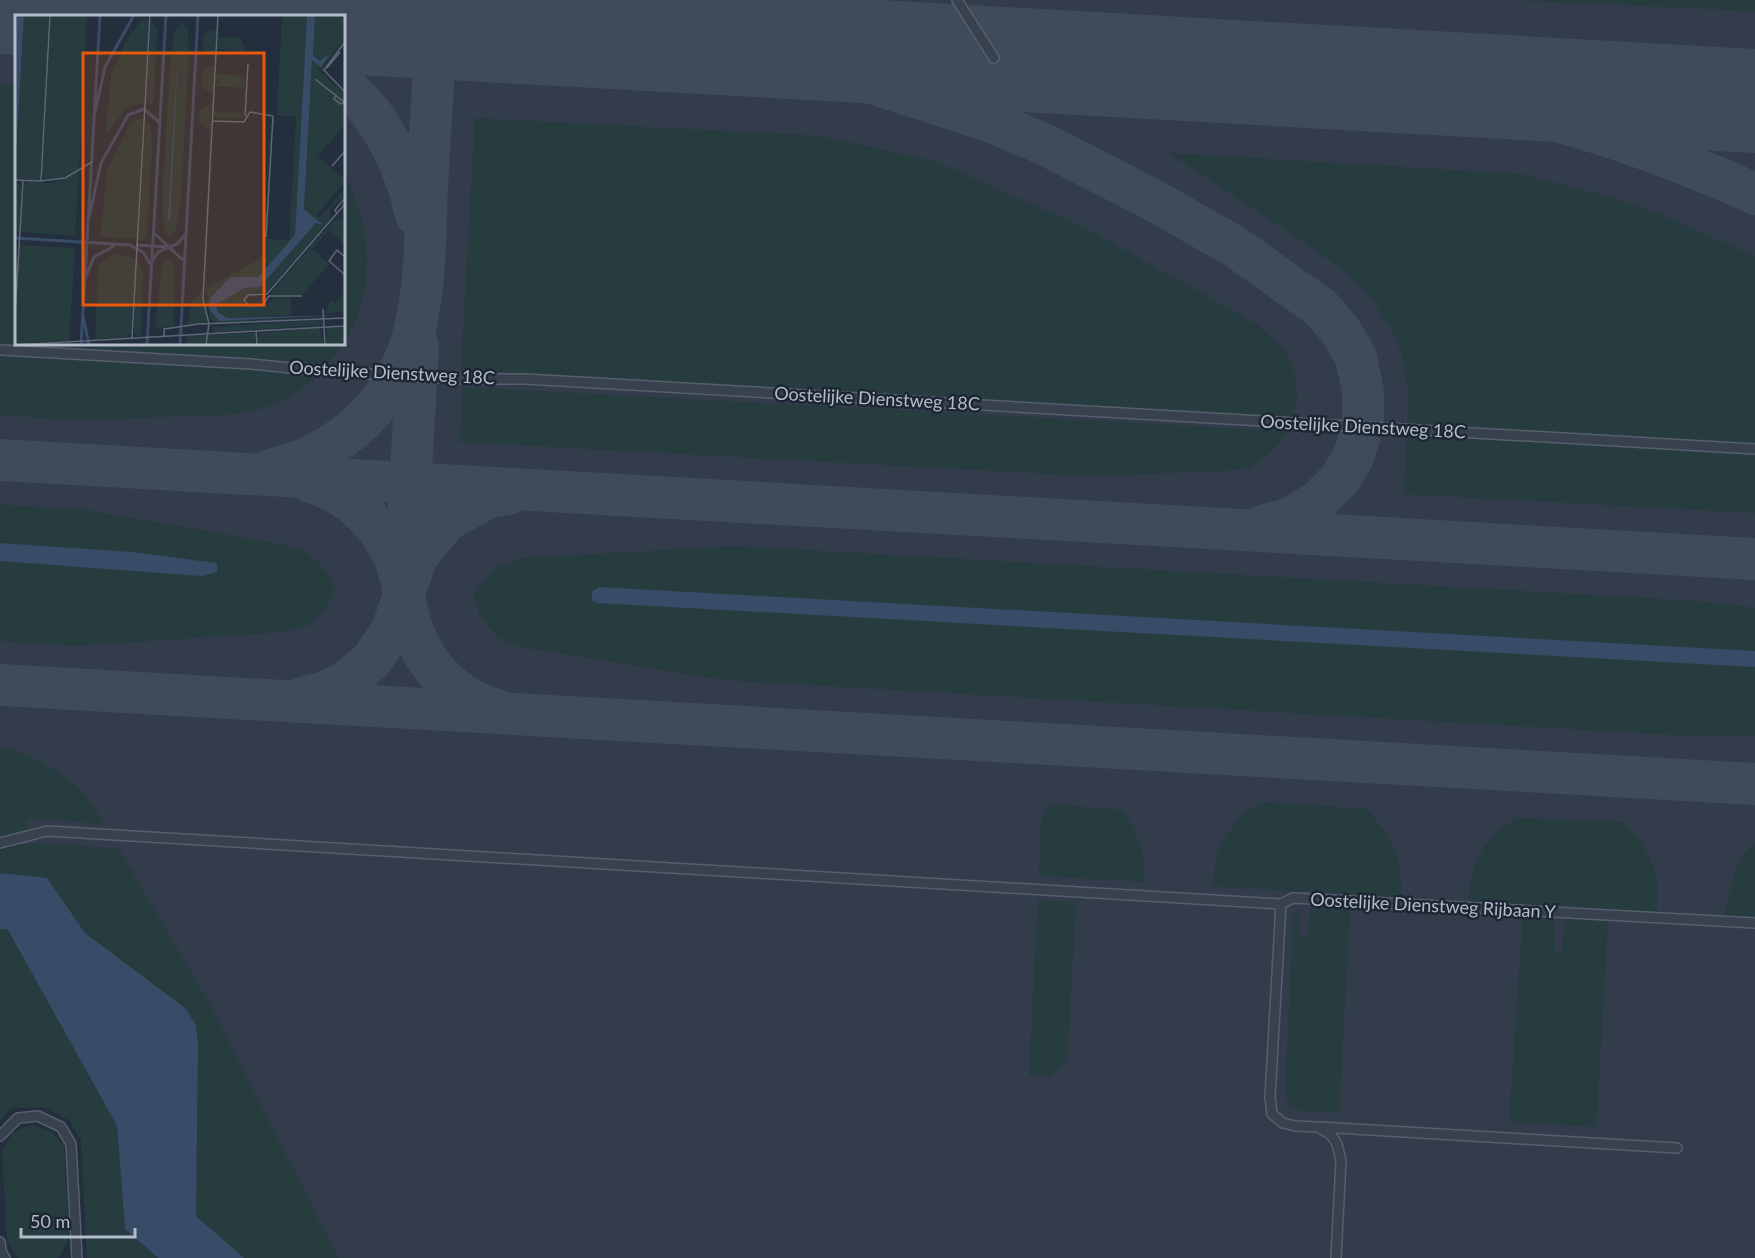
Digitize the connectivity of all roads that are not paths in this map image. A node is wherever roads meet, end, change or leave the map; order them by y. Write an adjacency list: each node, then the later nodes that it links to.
1 (957, 0): 2 (lane)
2 (994, 58)
3 (0, 350): 4 (lane, Oostelijke Dienstweg 18C)
4 (1755, 449)
5 (0, 843): 6 (lane, Oostelijke Dienstweg Rijbaan Y)
6 (1281, 904): 7 (lane, Oostelijke Dienstweg Rijbaan Y); 8 (lane)
7 (1755, 923)
8 (1318, 1127): 10 (lane); 14 (lane)
9 (0, 1136): 13 (lane)
10 (1677, 1148)
11 (0, 1242): 12 (lane)
12 (5, 1258)
13 (77, 1258)
14 (1336, 1258)

